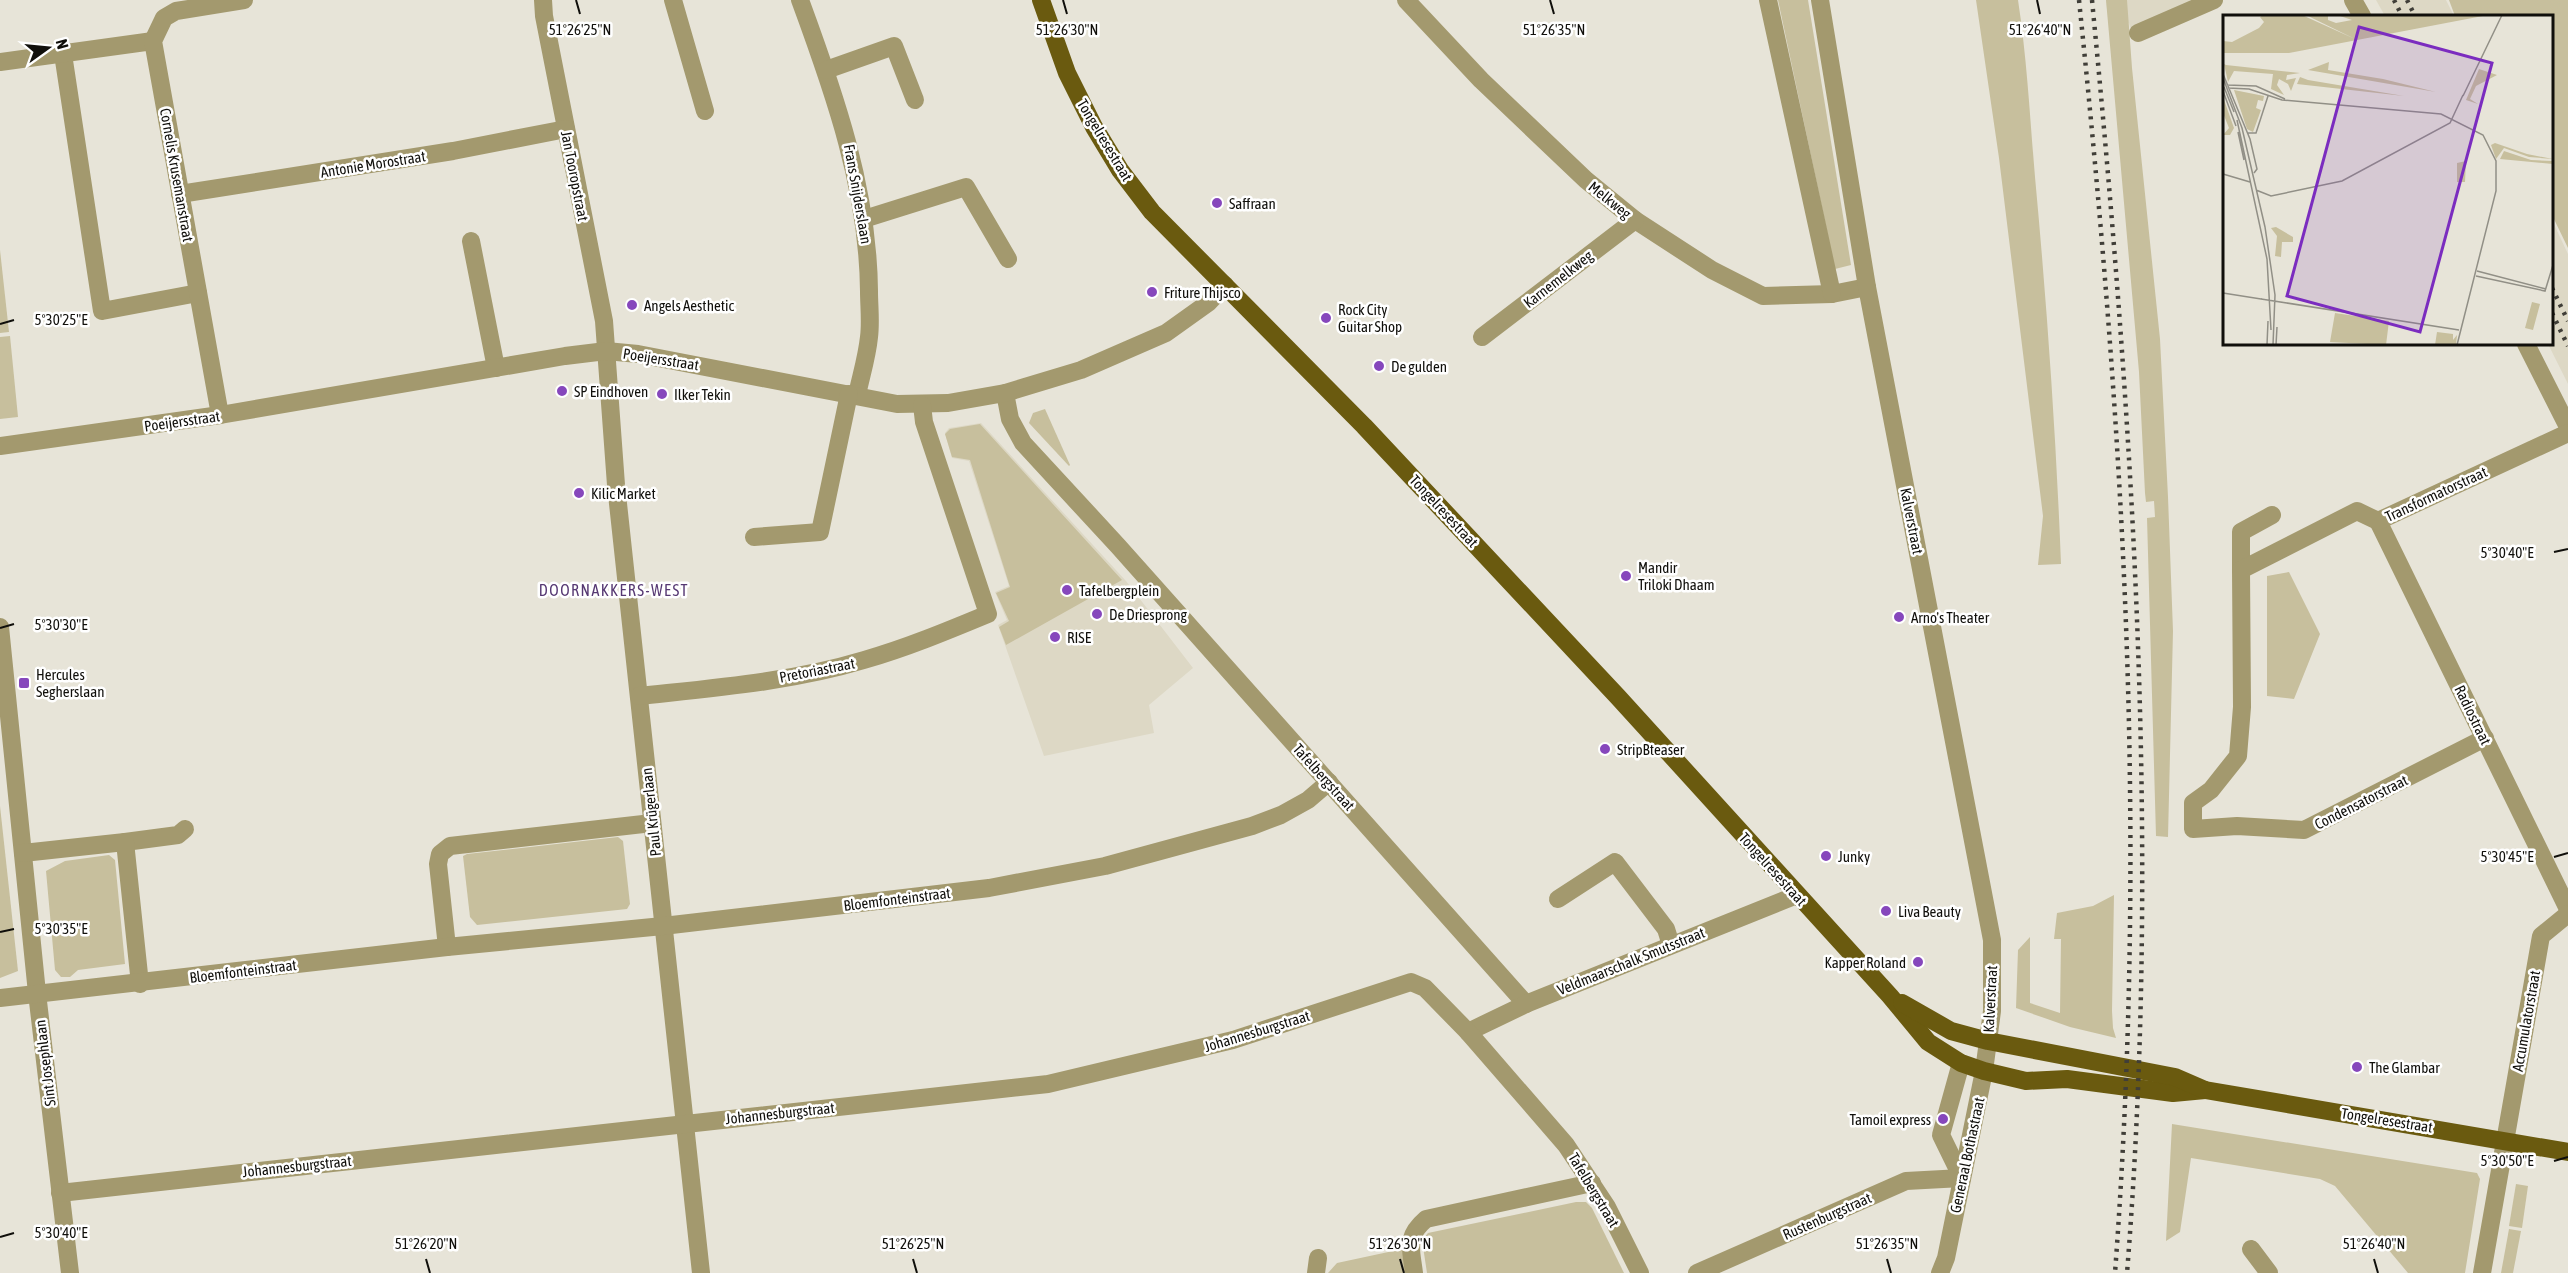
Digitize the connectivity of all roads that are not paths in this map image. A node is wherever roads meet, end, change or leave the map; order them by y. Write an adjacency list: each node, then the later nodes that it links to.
1 (244, 0): 13 (street)
2 (543, 0): 19 (street, Jan Tooropstraat)
3 (673, 0): 18 (street)
4 (800, 0): 16 (street, Frans Snijderslaan)
5 (1041, 0): 25 (main road, Tongelresestraat)
6 (1407, 0): 22 (street, Melkweg)
7 (1768, 0): 28 (street)
8 (1820, 0): 26 (street, Kalverstraat)
9 (2214, 0): 12 (street)
10 (2353, 0): 11 (street)
11 (2361, 15)
12 (2138, 33)
13 (153, 41): 14 (street); 20 (street, Cornelis Krusemanstraat)
14 (63, 54): 15 (street); 27 (street)
15 (0, 62)
16 (826, 70): 17 (street); 21 (street, Frans Snijderslaan)
17 (915, 100)
18 (705, 111)
19 (566, 129): 20 (street, Antonie Morostraat); 31 (street, Jan Tooropstraat)
20 (180, 194): 27 (street, Cornelis Krusemanstraat)
21 (864, 219): 24 (street); 34 (street, Frans Snijderslaan)
22 (1635, 220): 28 (street, Melkweg); 29 (street, Karnemelkweg)
23 (471, 241): 32 (street)
24 (1008, 260)
25 (1224, 285): 33 (street, Poeijersstraat); 52 (main road, Tongelresestraat)
26 (1867, 287): 28 (street, Melkweg); 65 (street, Kalverstraat)
27 (198, 293): 36 (street, Cornelis Krusemanstraat)
28 (1832, 294)
29 (1482, 337)
30 (2527, 345): 37 (street)
31 (606, 351): 32 (street, Poeijersstraat); 34 (street, Poeijersstraat); 45 (street, Paul Krügerlaan)
32 (496, 368): 36 (street, Poeijersstraat)
33 (1005, 393): 35 (street, Poeijersstraat); 47 (street, Tafelbergstraat)
34 (853, 395): 35 (street, Poeijersstraat); 42 (street, Frans Snijderslaan)
35 (922, 405): 45 (street, Pretoriastraat)
36 (220, 415): 39 (street, Poeijersstraat)
37 (2568, 427)
38 (2568, 433): 41 (street, Transformatorstraat)
39 (0, 446)
40 (2272, 515): 43 (street)
41 (2378, 520): 43 (street, Transformatorstraat); 46 (street, Radiostraat)
42 (754, 537)
43 (2241, 570): 46 (street, Condensatorstraat)
44 (0, 627): 51 (street, Sint Josephlaan)
45 (639, 696): 48 (street, Paul Krügerlaan)
46 (2484, 738): 54 (street, Radiostraat)
47 (1329, 782): 56 (street, Bloemfonteinstraat); 63 (street, Tafelbergstraat)
48 (652, 823): 56 (street, Paul Krügerlaan); 58 (street)
49 (185, 829): 50 (street)
50 (124, 842): 51 (street); 59 (street)
51 (23, 853): 60 (street, Sint Josephlaan)
52 (1797, 895): 57 (street, Veldmaarschalk Smutsstraat); 61 (main road, Tongelresestraat)
53 (1558, 899): 57 (street)
54 (2568, 909)
55 (2568, 914): 70 (street, Accumulatorstraat)
56 (663, 926): 58 (street, Bloemfonteinstraat); 69 (street, Paul Krügerlaan)
57 (1671, 945): 63 (street, Veldmaarschalk Smutsstraat)
58 (447, 947): 59 (street, Bloemfonteinstraat)
59 (140, 984): 60 (street, Bloemfonteinstraat)
60 (37, 993): 62 (street, Bloemfonteinstraat); 74 (street, Sint Josephlaan)
61 (1890, 996): 65 (main road, Tongelresestraat); 66 (main road, Tongelresestraat)
62 (0, 998)
63 (1526, 1004): 64 (street, Veldmaarschalk Smutsstraat)
64 (1468, 1032): 69 (street, Johannesburgstraat); 73 (street, Tafelbergstraat)
65 (1988, 1041): 67 (street, Kalverstraat); 68 (main road, Tongelresestraat)
66 (1961, 1063): 67 (main road, Tongelresestraat); 72 (street)
67 (1984, 1071): 68 (main road, Tongelresestraat); 72 (street, Generaal Bothastraat)
68 (2205, 1090): 70 (main road, Tongelresestraat)
69 (685, 1123): 74 (street, Johannesburgstraat); 77 (street, Paul Krügerlaan)
70 (2505, 1140): 71 (main road, Tongelresestraat); 83 (street, Accumulatorstraat)
71 (2568, 1152)
72 (1962, 1178): 80 (street, Rustenburgstraat); 81 (street, Generaal Bothastraat)
73 (1592, 1183): 78 (street); 79 (street, Tafelbergstraat)
74 (60, 1193): 76 (street, Sint Josephlaan)
75 (2251, 1249): 82 (street)
76 (70, 1273)
77 (701, 1273)
78 (1414, 1273)
79 (1640, 1273)
80 (1697, 1273)
81 (1940, 1273)
82 (2269, 1273)
83 (2482, 1273)

